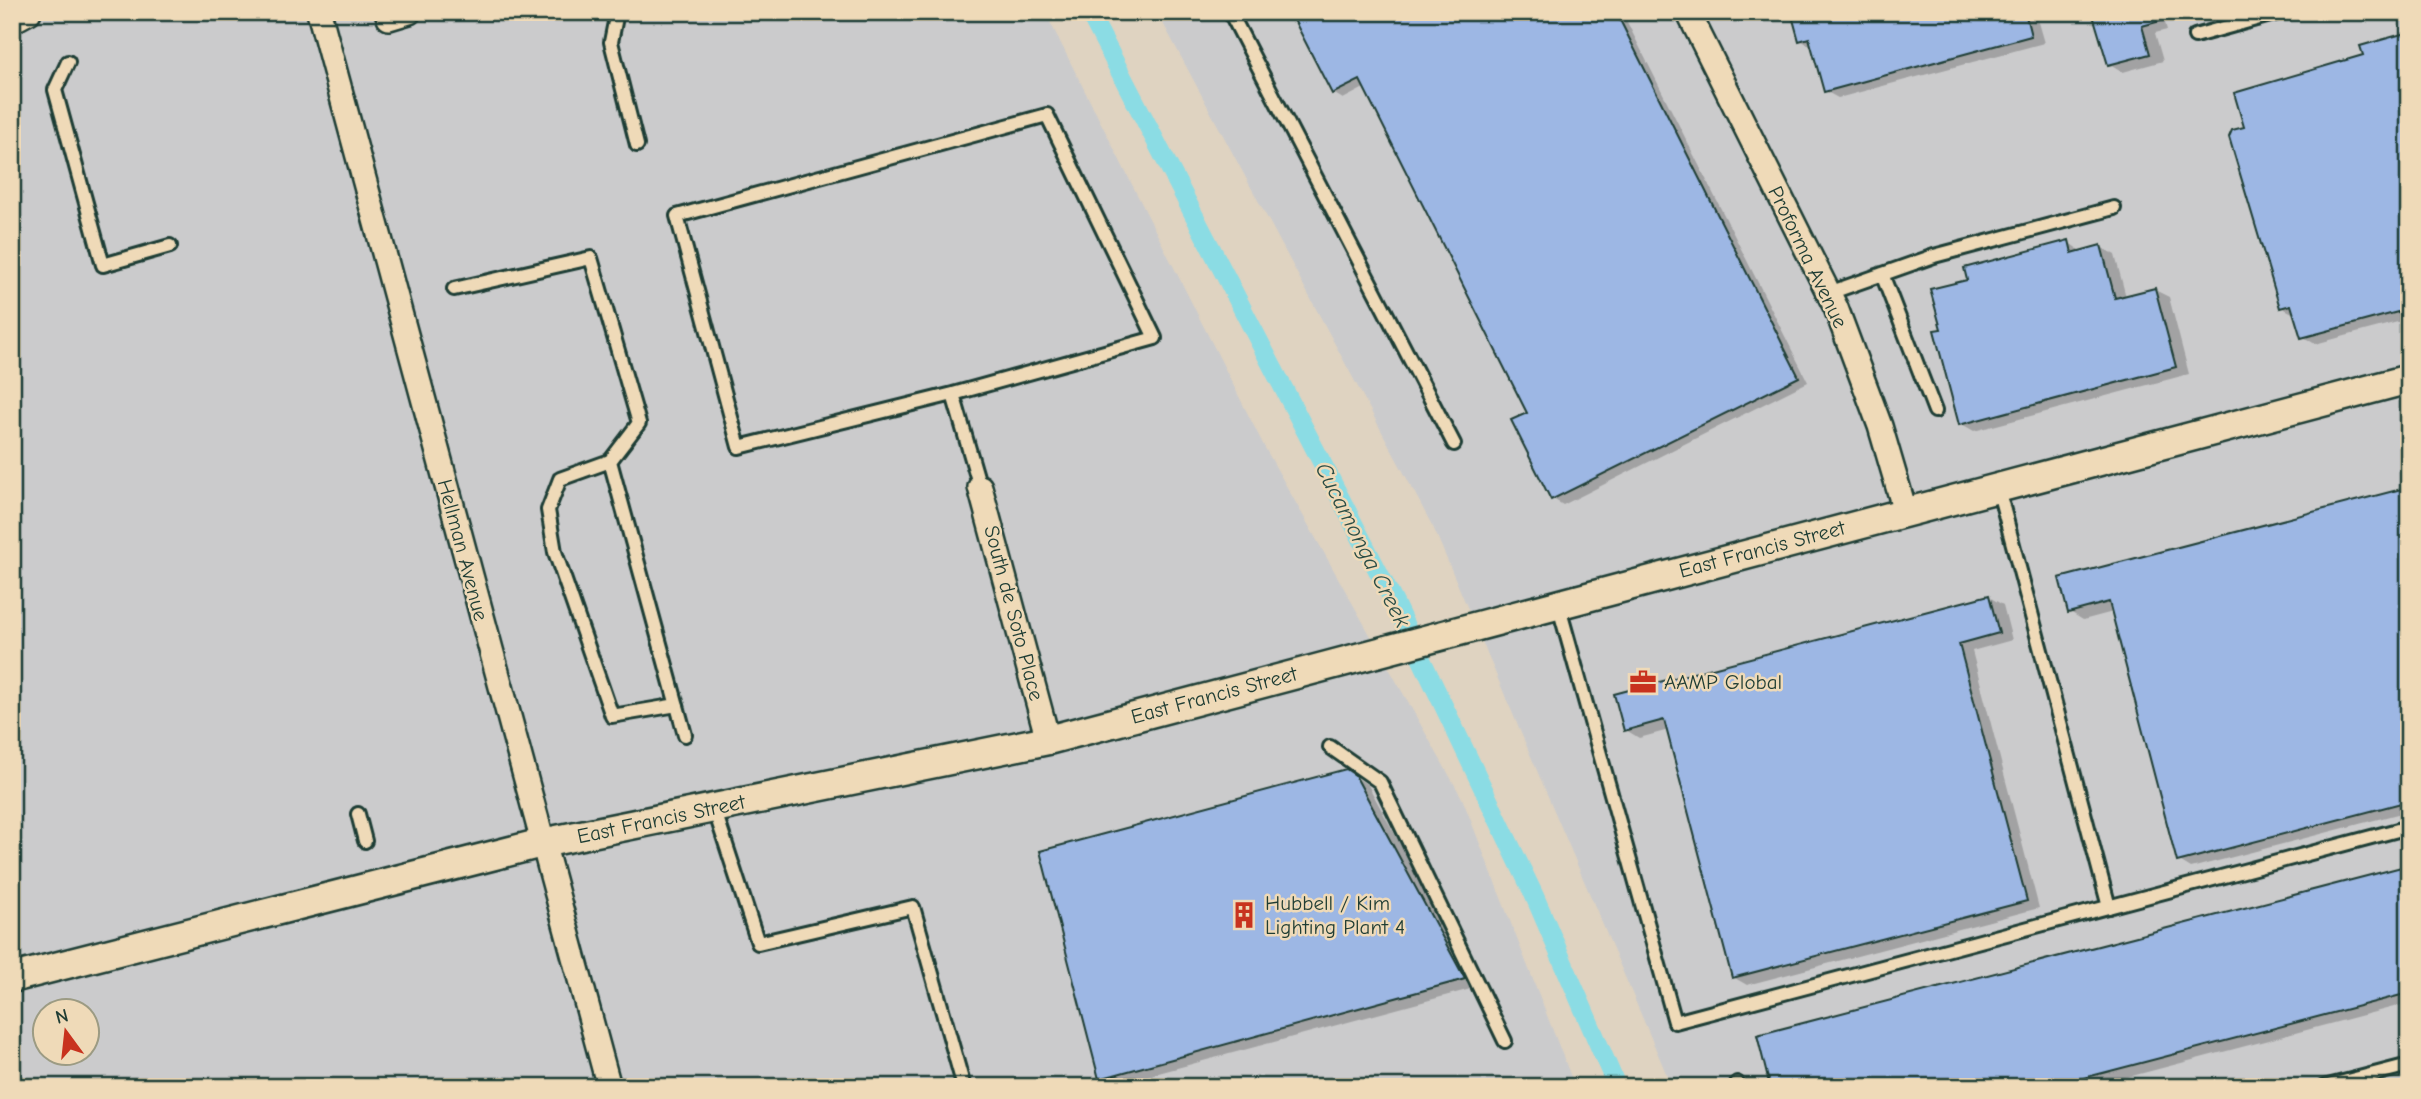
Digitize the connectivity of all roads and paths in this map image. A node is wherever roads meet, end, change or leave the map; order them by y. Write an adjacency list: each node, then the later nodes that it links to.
1 (319, 12): 33 (street, Hellman Avenue)
2 (387, 12): 3 (street)
3 (409, 12)
4 (617, 12): 10 (lane)
5 (1230, 12): 19 (lane)
6 (1688, 12): 15 (street, Proforma Avenue)
7 (2281, 12): 8 (lane)
8 (2195, 36)
9 (68, 62): 12 (lane)
10 (637, 145)
11 (2115, 208): 13 (lane)
12 (170, 246)
13 (1882, 274): 15 (lane); 18 (lane)
14 (454, 289): 20 (lane)
15 (1829, 293): 23 (street, Proforma Avenue)
16 (2409, 379): 22 (street, East Francis Street)
17 (953, 394): 17 (lane); 21 (lane)
18 (1935, 411)
19 (1454, 444)
20 (610, 461): 25 (lane); 25 (lane)
21 (980, 486): 27 (street, South de Soto Place)
22 (1997, 486): 23 (street, East Francis Street); 34 (lane)
23 (1905, 511): 24 (street, East Francis Street)
24 (1558, 603): 27 (street, East Francis Street); 34 (lane)
25 (677, 705): 26 (lane)
26 (685, 735)
27 (1048, 740): 29 (street, East Francis Street)
28 (1330, 747): 36 (lane)
29 (714, 808): 33 (street, East Francis Street); 39 (lane)
30 (358, 814): 32 (lane)
31 (2409, 827): 34 (lane)
32 (365, 841)
33 (542, 843): 35 (street, East Francis Street); 38 (street, Hellman Avenue)
34 (2109, 907)
35 (12, 978)
36 (1505, 1041)
37 (2409, 1065): 40 (lane)
38 (609, 1087)
39 (964, 1087)
40 (2324, 1087)

